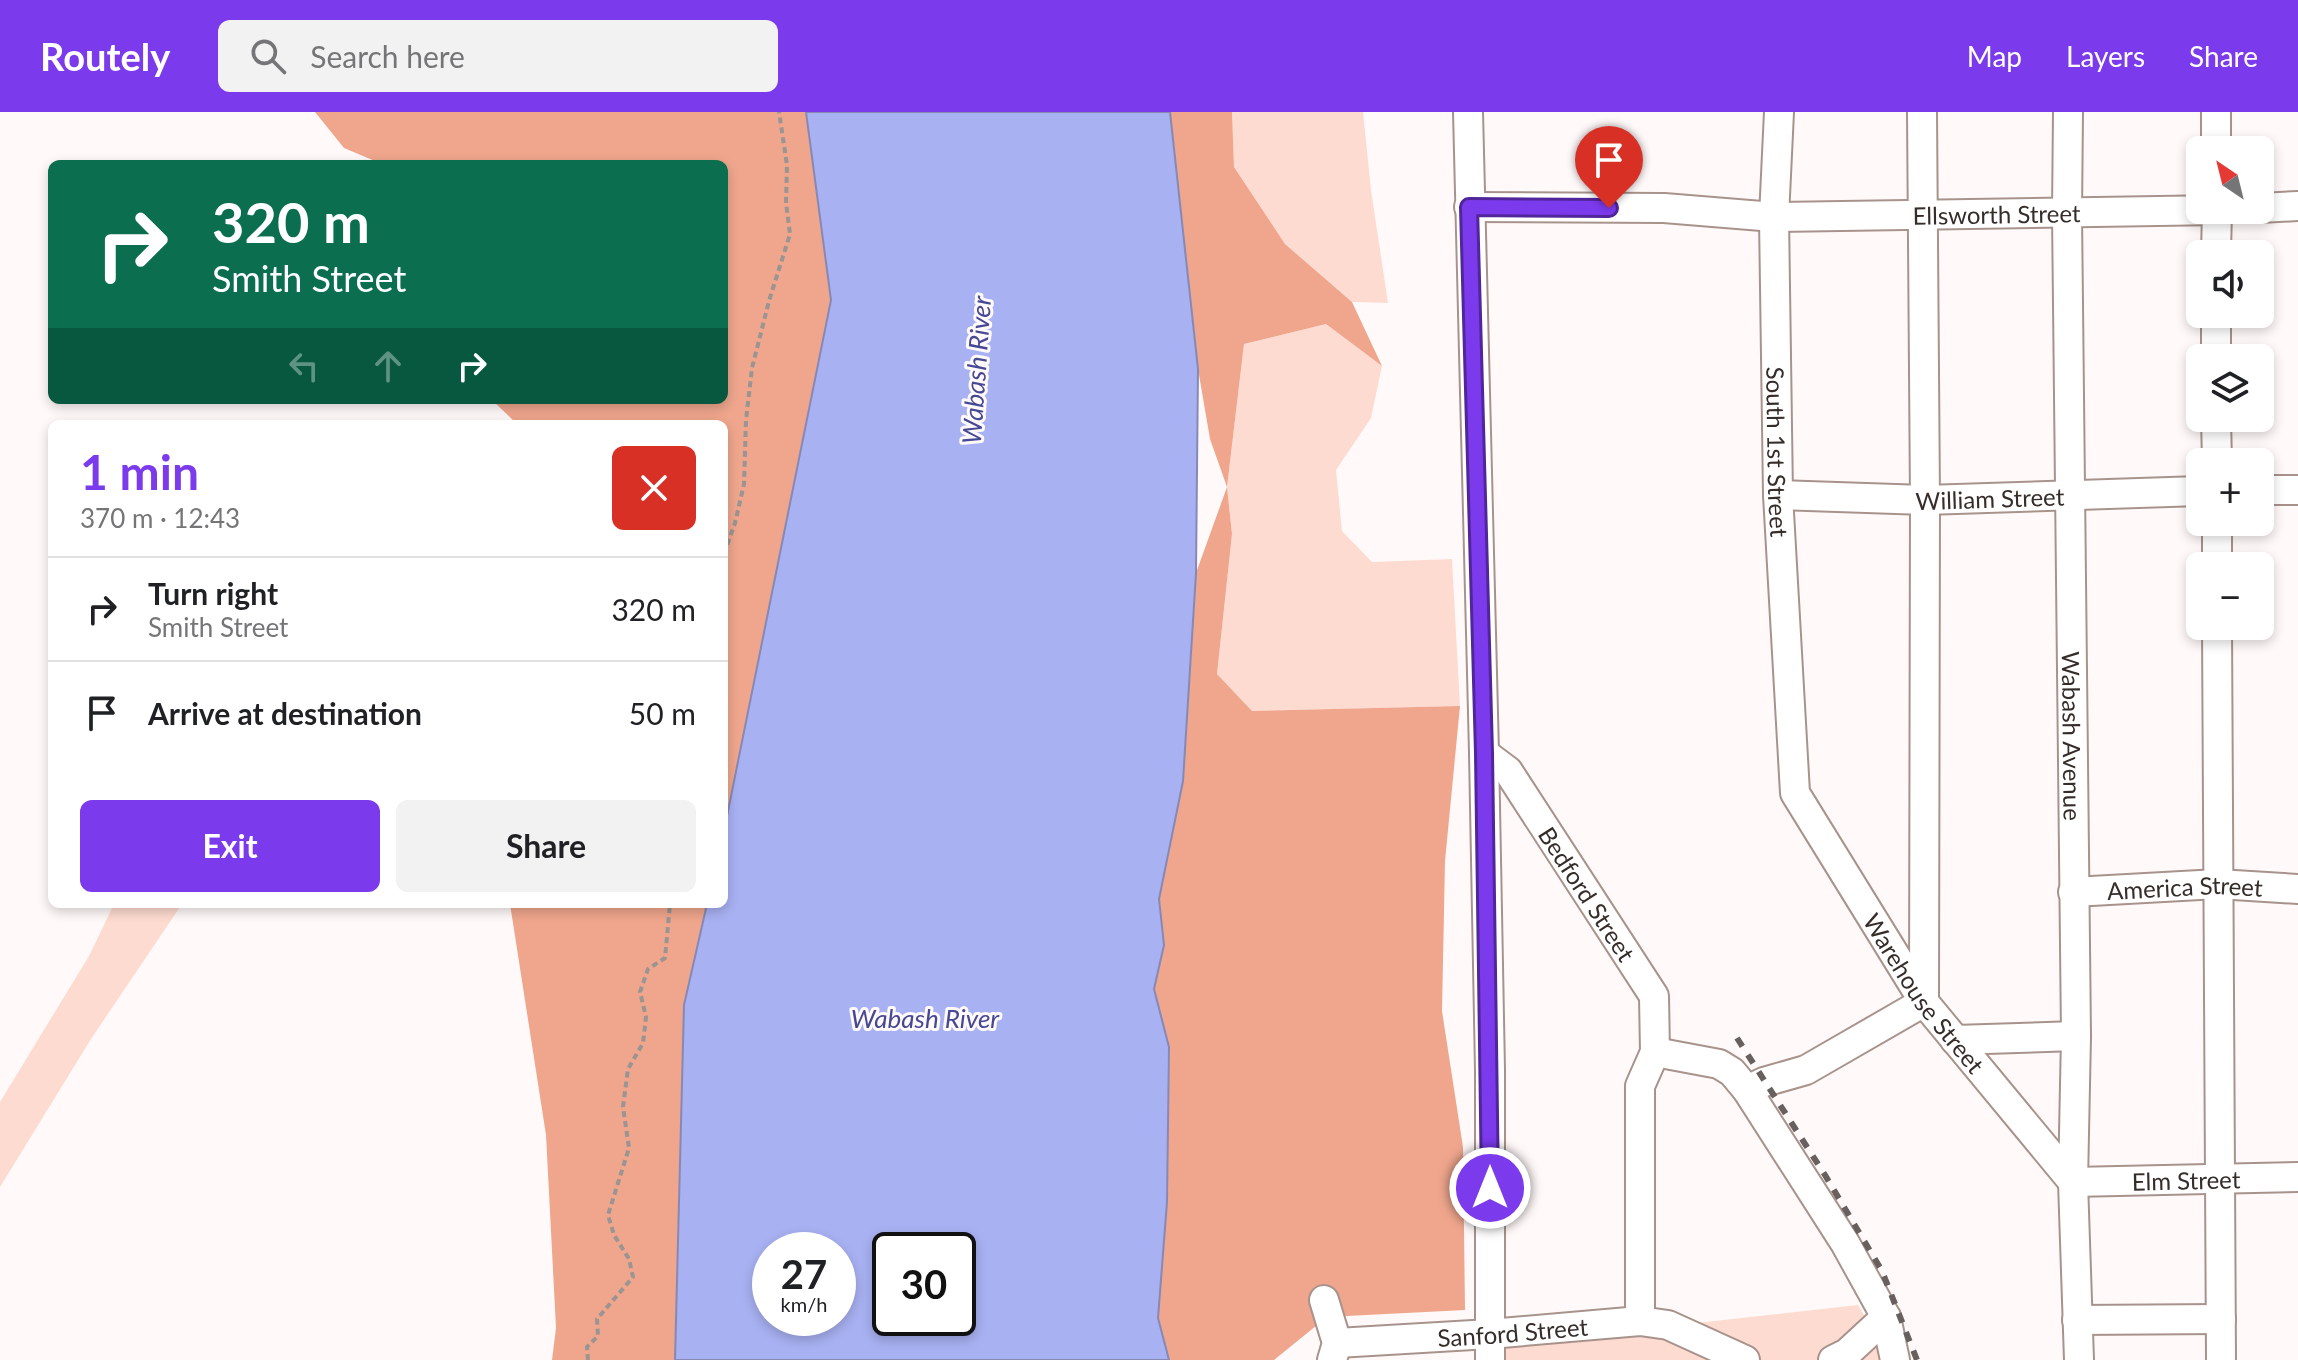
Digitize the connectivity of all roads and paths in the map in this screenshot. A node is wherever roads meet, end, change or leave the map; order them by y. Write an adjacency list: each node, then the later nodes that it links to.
1 (779, 112): 21 (path)
2 (1468, 112): 9 (street)
3 (1779, 112): 14 (street, South 1st Street)
4 (1922, 112): 13 (street)
5 (2068, 112): 12 (street, Wabash Avenue)
6 (2216, 112): 7 (street)
7 (2216, 136)
8 (2298, 206): 10 (street)
9 (1469, 207): 14 (street, Ellsworth Street); 23 (street)
10 (2274, 207)
11 (2186, 211): 12 (street, Ellsworth Street)
12 (2067, 213): 13 (street, Ellsworth Street); 19 (street, Wabash Avenue)
13 (1923, 215): 14 (street, Ellsworth Street); 20 (street)
14 (1774, 217): 18 (street, South 1st Street)
15 (2274, 490): 16 (street)
16 (2298, 490)
17 (2186, 492): 19 (street, William Street)
18 (1778, 495): 20 (street, William Street); 24 (street, South 1st Street)
19 (2072, 496): 20 (street, William Street); 27 (street, Wabash Avenue)
20 (1925, 500): 29 (street)
21 (728, 543)
22 (2217, 640): 25 (street)
23 (1484, 753): 32 (street, Bedford Street); 42 (street)
24 (1795, 793): 29 (street, Warehouse Street)
25 (2218, 884): 26 (street, America Street); 27 (street, America Street); 35 (street)
26 (2298, 889)
27 (2073, 892): 30 (street, Wabash Avenue)
28 (670, 908): 45 (path)
29 (1924, 1002): 31 (street, Warehouse Street); 33 (street)
30 (2076, 1036): 31 (street); 36 (street, Wabash Avenue)
31 (1955, 1040): 36 (street, Warehouse Street)
32 (1655, 1052): 33 (street); 41 (street, Bedford Street)
33 (1747, 1090): 38 (street)
34 (2298, 1177): 35 (street, Elm Street)
35 (2220, 1178): 36 (street, Elm Street); 39 (street)
36 (2073, 1182): 40 (street, Wabash Avenue)
37 (1324, 1300): 43 (street)
38 (1886, 1317): 44 (street); 47 (street)
39 (2221, 1319): 40 (street); 49 (street)
40 (2077, 1320): 48 (street, Wabash Avenue)
41 (1640, 1321): 42 (street, Sanford Street); 46 (street, Sanford Street)
42 (1490, 1347): 43 (street, Sanford Street)
43 (1334, 1352)
44 (1850, 1358)
45 (588, 1360)
46 (1745, 1360)
47 (1895, 1360)
48 (2079, 1360)
49 (2221, 1360)

